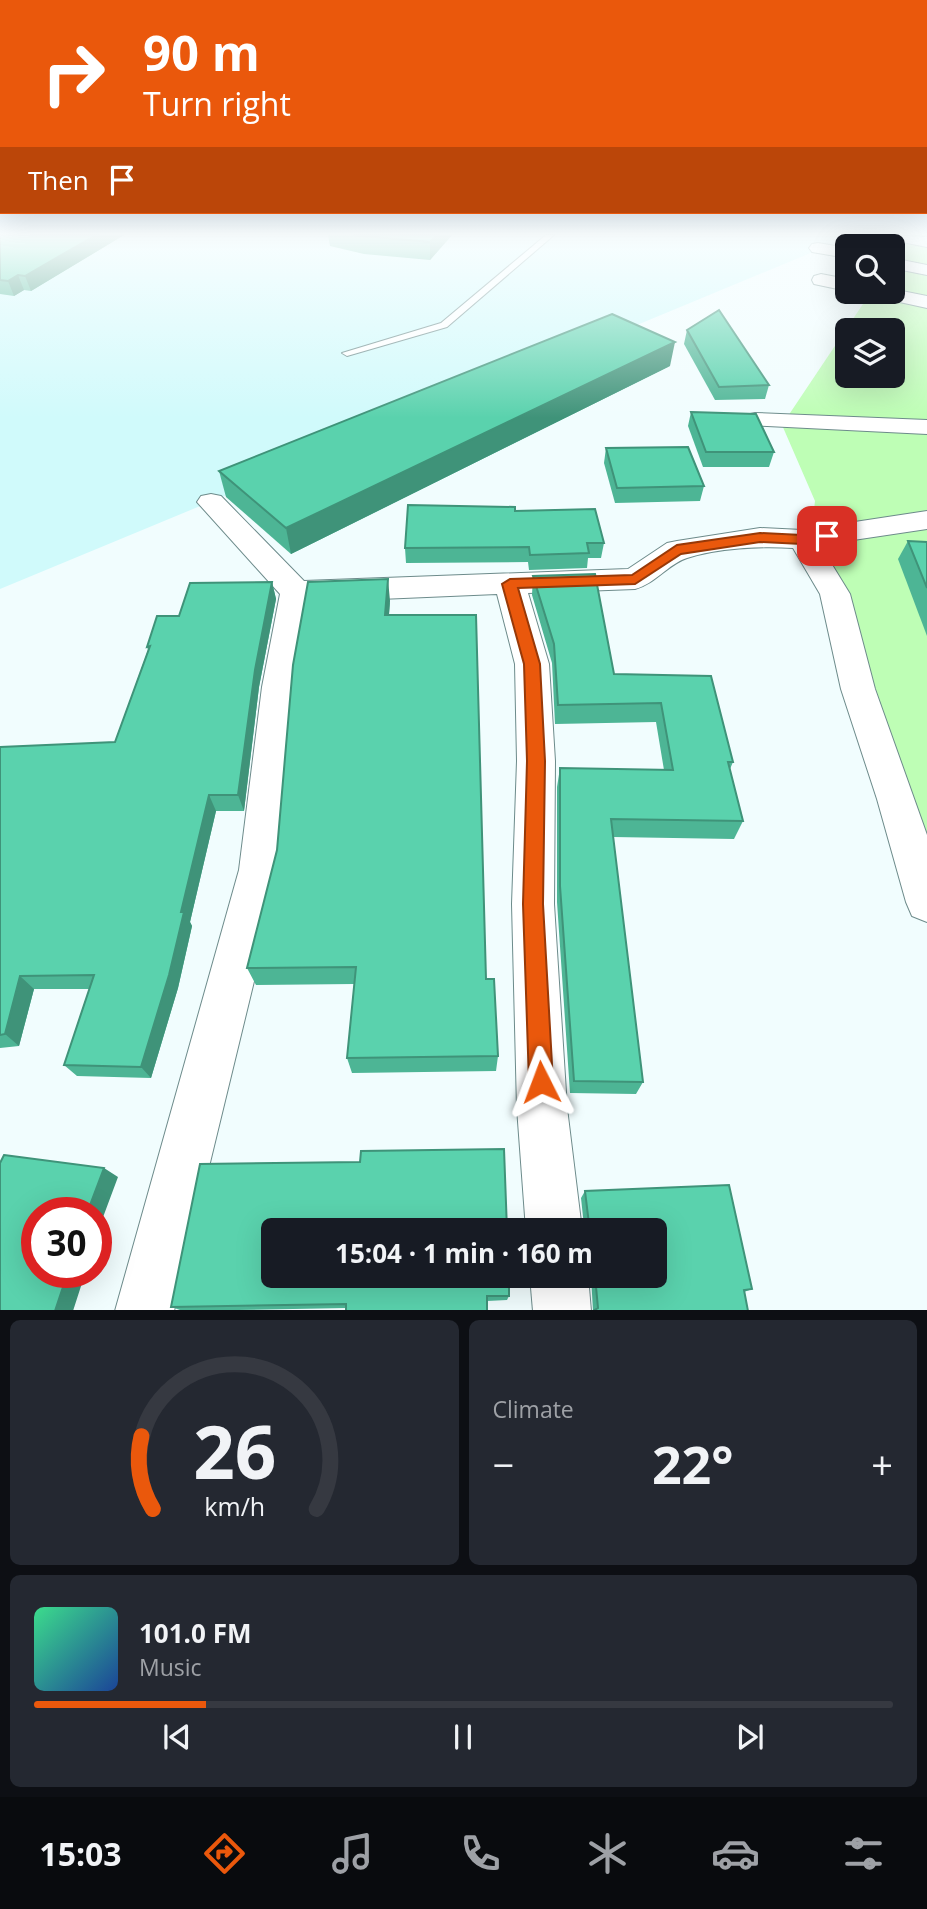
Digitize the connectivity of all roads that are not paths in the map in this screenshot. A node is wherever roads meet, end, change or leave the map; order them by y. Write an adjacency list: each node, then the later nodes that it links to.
1 (478, 296): 4 (lane)
2 (905, 297): 3 (street)
3 (927, 302)
4 (347, 353)
5 (755, 421): 6 (street)
6 (927, 427)
7 (211, 502): 11 (street)
8 (927, 520): 9 (street)
9 (802, 540): 10 (street); 12 (street)
10 (510, 584): 11 (street); 13 (street)
11 (296, 592): 15 (street)
12 (927, 902)
13 (553, 1218)
14 (560, 1288): 16 (street)
15 (144, 1310)
16 (562, 1310)

